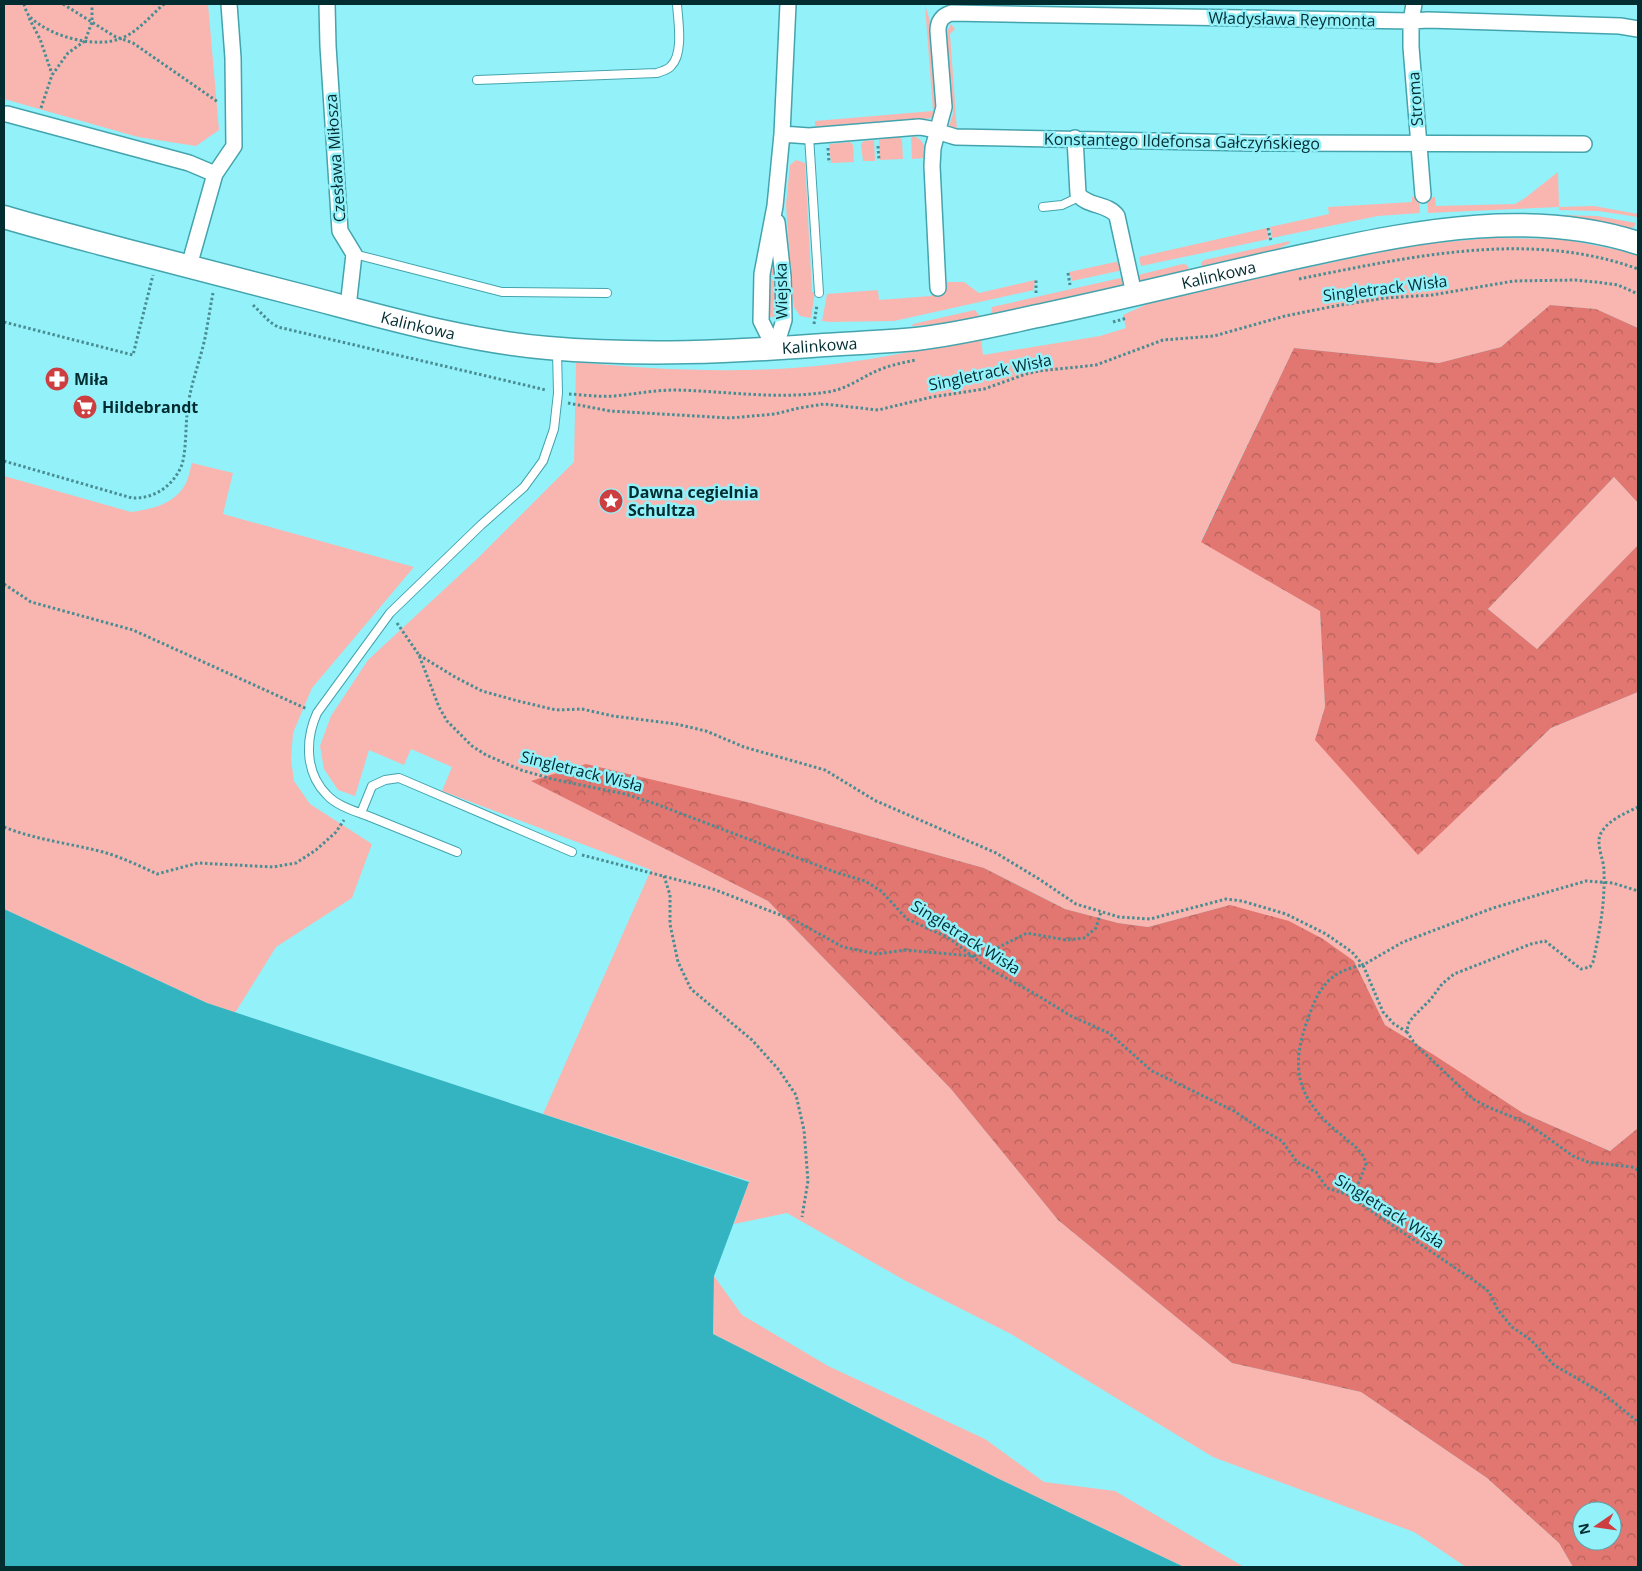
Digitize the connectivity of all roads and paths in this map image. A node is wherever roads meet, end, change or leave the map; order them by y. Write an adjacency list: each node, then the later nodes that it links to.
1 (24, 4): 10 (path)
2 (63, 4): 12 (path)
3 (92, 4): 12 (path)
4 (164, 4): 14 (path)
5 (229, 4): 18 (street)
6 (327, 4): 36 (street, Czesława Miłosza)
7 (677, 4): 17 (lane)
8 (788, 4): 22 (street, Wiejska)
9 (1414, 4): 11 (street, Stroma)
10 (29, 16): 15 (path); 16 (path)
11 (1411, 21): 13 (street, Władysława Reymonta); 21 (street, Władysława Reymonta); 25 (street, Stroma)
12 (92, 22): 14 (path); 15 (path)
13 (1638, 30)
14 (121, 38): 15 (path); 18 (path)
15 (85, 41): 16 (path)
16 (52, 75): 20 (path)
17 (477, 80)
18 (233, 106): 27 (street)
19 (7, 114): 20 (street)
20 (36, 122): 27 (street)
21 (938, 131): 23 (street, Konstantego Ildefonsa Gałczyńskiego); 24 (street, Konstantego Ildefonsa Gałczyńskiego); 45 (street)
22 (782, 134): 23 (street, Konstantego Ildefonsa Gałczyńskiego); 30 (street, Wiejska)
23 (809, 136): 48 (lane)
24 (1074, 138): 25 (street, Konstantego Ildefonsa Gałczyńskiego); 29 (street)
25 (1418, 144): 26 (street, Konstantego Ildefonsa Gałczyńskiego); 28 (street, Stroma)
26 (1584, 144)
27 (215, 174): 37 (street)
28 (1422, 195)
29 (1079, 197): 31 (lane); 49 (street)
30 (775, 206): 55 (street, Wiejska); 55 (street, Wiejska)
31 (1043, 207)
32 (4, 217): 37 (street, Kalinkowa)
33 (1268, 228): 34 (path)
34 (1271, 242)
35 (1638, 243): 49 (street, Kalinkowa)
36 (354, 254): 46 (lane); 51 (street)
37 (189, 266): 51 (street, Kalinkowa)
38 (1638, 269): 41 (path)
39 (154, 271): 52 (path)
40 (1068, 272): 43 (path)
41 (1298, 279)
42 (1036, 280): 47 (path)
43 (1070, 285)
44 (214, 287): 57 (path)
45 (938, 288)
46 (607, 293)
47 (1036, 293)
48 (819, 294): 53 (path)
49 (1134, 294): 55 (street, Kalinkowa)
50 (1638, 294): 56 (path, Singletrack Wisła)
51 (348, 307): 54 (street, Kalinkowa)
52 (4, 322)
53 (814, 324)
54 (557, 349): 55 (street, Kalinkowa); 56 (lane)
55 (775, 349)
56 (557, 402): 59 (lane)
57 (4, 461)
58 (4, 584): 61 (path)
59 (390, 613): 60 (path, Singletrack Wisła); 61 (lane)
60 (419, 655): 71 (path); 72 (path, Singletrack Wisła)
61 (317, 713): 63 (lane)
62 (1638, 807): 69 (path)
63 (352, 809): 64 (lane); 65 (path)
64 (361, 813): 66 (lane); 67 (lane)
65 (4, 827)
66 (457, 852)
67 (572, 852): 68 (path)
68 (664, 876): 72 (path); 77 (path)
69 (1604, 882): 70 (path); 73 (path); 74 (path)
70 (1638, 891)
71 (1101, 912): 72 (path); 73 (path)
72 (972, 956): 76 (path, Singletrack Wisła)
73 (1363, 965): 74 (path); 76 (path)
74 (1407, 1032): 75 (path)
75 (1638, 1170)
76 (1341, 1192): 78 (path, Singletrack Wisła)
77 (802, 1217)
78 (1638, 1422)

